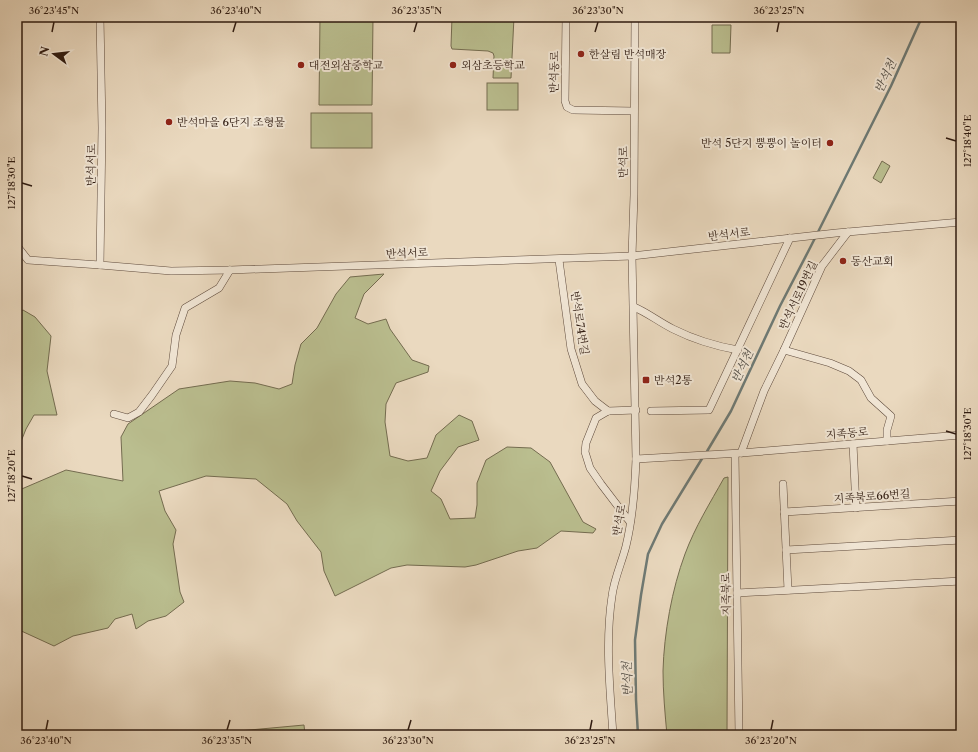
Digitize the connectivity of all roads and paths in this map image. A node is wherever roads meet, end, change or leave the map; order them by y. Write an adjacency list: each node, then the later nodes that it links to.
1 (100, 17): 11 (street, 반석서로)
2 (566, 17): 4 (street, 반석동로)
3 (635, 17): 4 (street, 반석로)
4 (634, 111): 9 (street, 반석로)
5 (961, 222): 6 (street, 반석서로)
6 (848, 232): 7 (street, 반석서로); 15 (street, 반석서로19번길)
7 (793, 238): 9 (street, 반석서로); 14 (street)
8 (17, 246): 11 (street)
9 (632, 256): 10 (street, 반석서로); 13 (street, 반석로)
10 (560, 260): 12 (street, 반석서로); 17 (street, 반석로74번길)
11 (100, 265): 12 (street, 반석서로)
12 (230, 270): 19 (street)
13 (634, 307): 14 (street); 16 (street, 반석로)
14 (738, 350): 18 (street)
15 (784, 350): 21 (street); 23 (street, 반석서로19번길)
16 (636, 410): 17 (street); 24 (street, 반석로)
17 (608, 411): 29 (street)
18 (651, 411)
19 (114, 414)
20 (961, 435): 21 (street, 지족동로)
21 (888, 441): 22 (street, 지족동로)
22 (853, 444): 23 (street, 지족동로); 27 (street)
23 (738, 454): 24 (street, 지족동로); 34 (street, 지족북로)
24 (636, 459): 29 (street, 반석로)
25 (782, 484): 28 (street)
26 (961, 501): 27 (street, 지족북로66번길)
27 (856, 508): 28 (street, 지족북로66번길)
28 (784, 512): 31 (street)
29 (630, 522): 35 (street, 반석로)
30 (961, 540): 31 (street)
31 (786, 550): 33 (street)
32 (961, 581): 33 (street)
33 (788, 590): 34 (street)
34 (737, 593): 36 (street, 지족북로)
35 (614, 735)
36 (739, 735)

